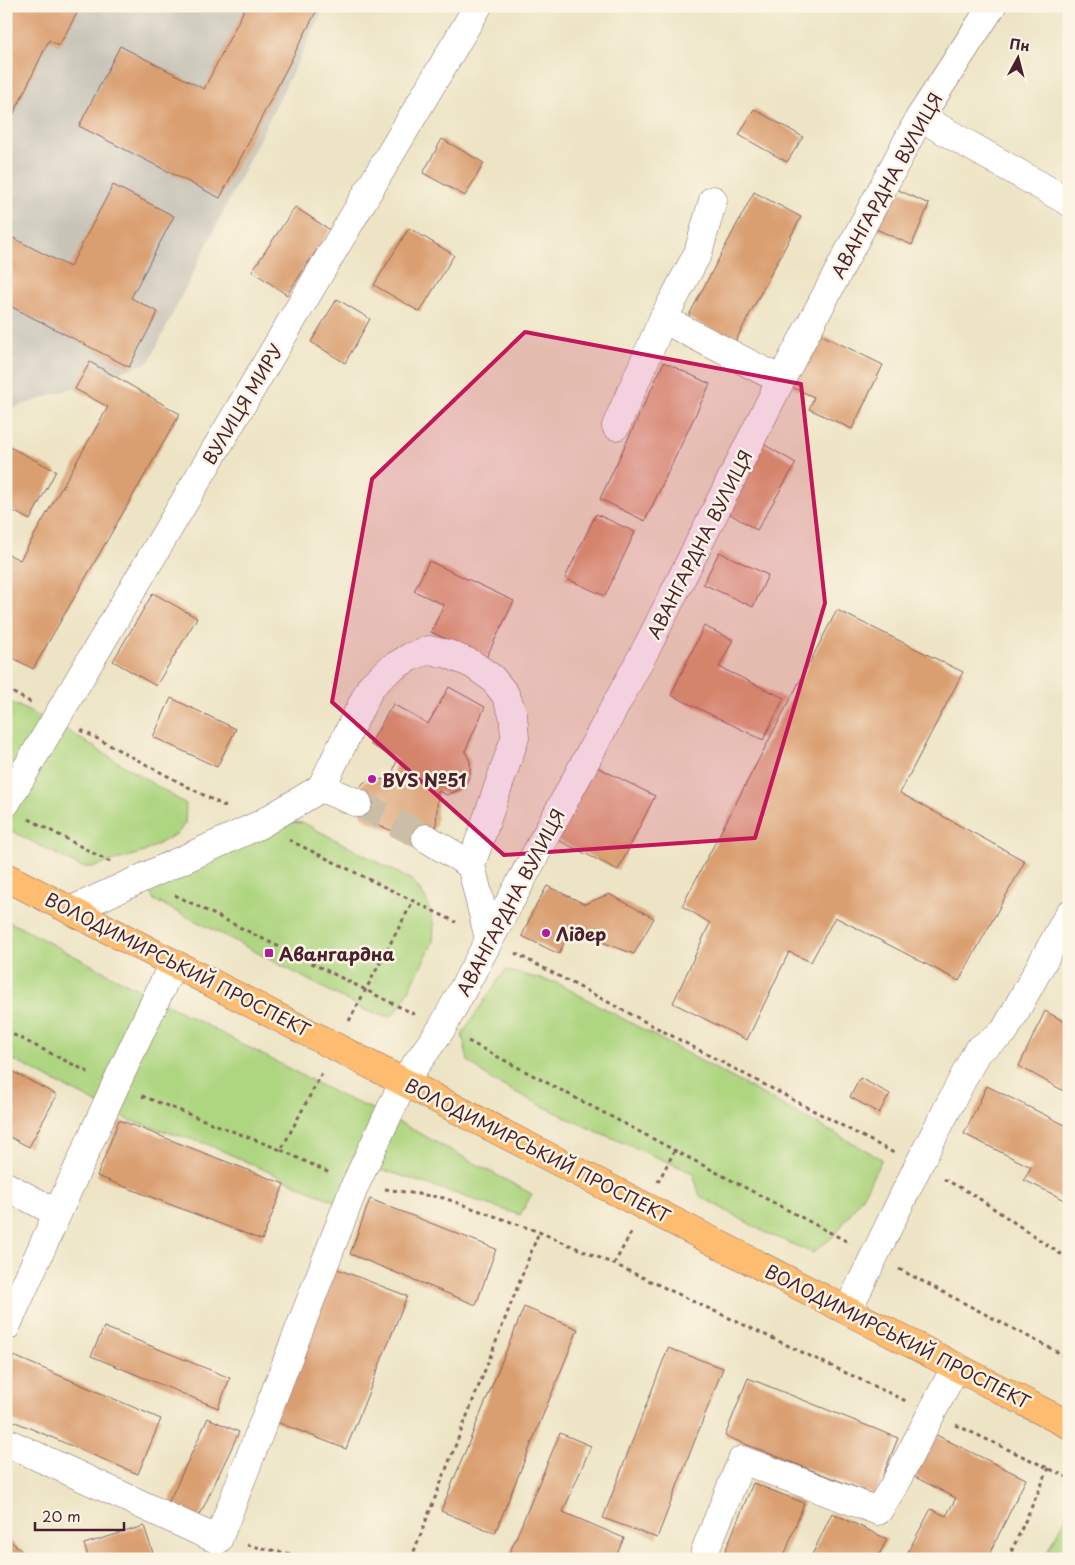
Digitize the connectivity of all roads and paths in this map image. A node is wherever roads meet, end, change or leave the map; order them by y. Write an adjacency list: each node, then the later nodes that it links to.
1 (478, 6): 10 (street, ВУЛИЦЯ МИРУ)
2 (992, 6): 3 (street, АВАНГАРДНА ВУЛИЦЯ)
3 (920, 117): 5 (street); 7 (street, АВАНГАРДНА ВУЛИЦЯ)
4 (713, 200): 6 (street)
5 (1069, 202)
6 (663, 319): 7 (street); 8 (street)
7 (781, 380): 22 (street, АВАНГАРДНА ВУЛИЦЯ)
8 (616, 426)
9 (6, 689): 10 (path)
10 (57, 716): 13 (street, ВУЛИЦЯ МИРУ); 14 (path)
11 (321, 788): 12 (street); 14 (street); 16 (street)
12 (358, 803)
13 (15, 809): 18 (path)
14 (259, 825): 18 (street); 19 (path)
15 (426, 838): 16 (street)
16 (471, 866): 22 (street)
17 (6, 877): 20 (main road, ВОЛОДИМИРСЬКИЙ ПРОСПЕКТ)
18 (142, 879): 20 (street); 24 (path)
19 (413, 900): 22 (path); 24 (path)
20 (72, 910): 23 (main road, ВОЛОДИМИРСЬКИЙ ПРОСПЕКТ)
21 (1069, 914): 31 (street)
22 (489, 939): 25 (street, АВАНГАРДНА ВУЛИЦЯ); 31 (path)
23 (173, 963): 27 (main road, ВОЛОДИМИРСЬКИЙ ПРОСПЕКТ); 29 (street)
24 (366, 989): 25 (path); 27 (path)
25 (442, 1028): 28 (street, АВАНГАРДНА ВУЛИЦЯ); 36 (path)
26 (6, 1031): 29 (path)
27 (336, 1045): 28 (main road, ВОЛОДИМИРСЬКИЙ ПРОСПЕКТ); 30 (path)
28 (404, 1081): 32 (street, АВАНГАРДНА ВУЛИЦЯ); 38 (main road, ВОЛОДИМИРСЬКИЙ ПРОСПЕКТ)
29 (115, 1086): 30 (path); 34 (street)
30 (280, 1150): 32 (path)
31 (918, 1166): 36 (street); 37 (path)
32 (355, 1185): 35 (path); 47 (street, АВАНГАРДНА ВУЛИЦЯ)
33 (6, 1186): 34 (street)
34 (57, 1213): 39 (street)
35 (539, 1232): 42 (path); 50 (path)
36 (874, 1256): 38 (street); 40 (path)
37 (1069, 1258)
38 (848, 1310): 41 (main road, ВОЛОДИМИРСЬКИЙ ПРОСПЕКТ)
39 (6, 1327)
40 (1069, 1358)
41 (956, 1366): 42 (street); 43 (main road, ВОЛОДИМИРСЬКИЙ ПРОСПЕКТ)
42 (931, 1413): 45 (path); 48 (street)
43 (1069, 1425)
44 (6, 1442): 47 (street)
45 (1049, 1468): 46 (path); 51 (path)
46 (1069, 1478)
47 (215, 1549): 49 (path)
48 (705, 1551)
49 (315, 1559)
50 (411, 1559)
51 (1008, 1559)

